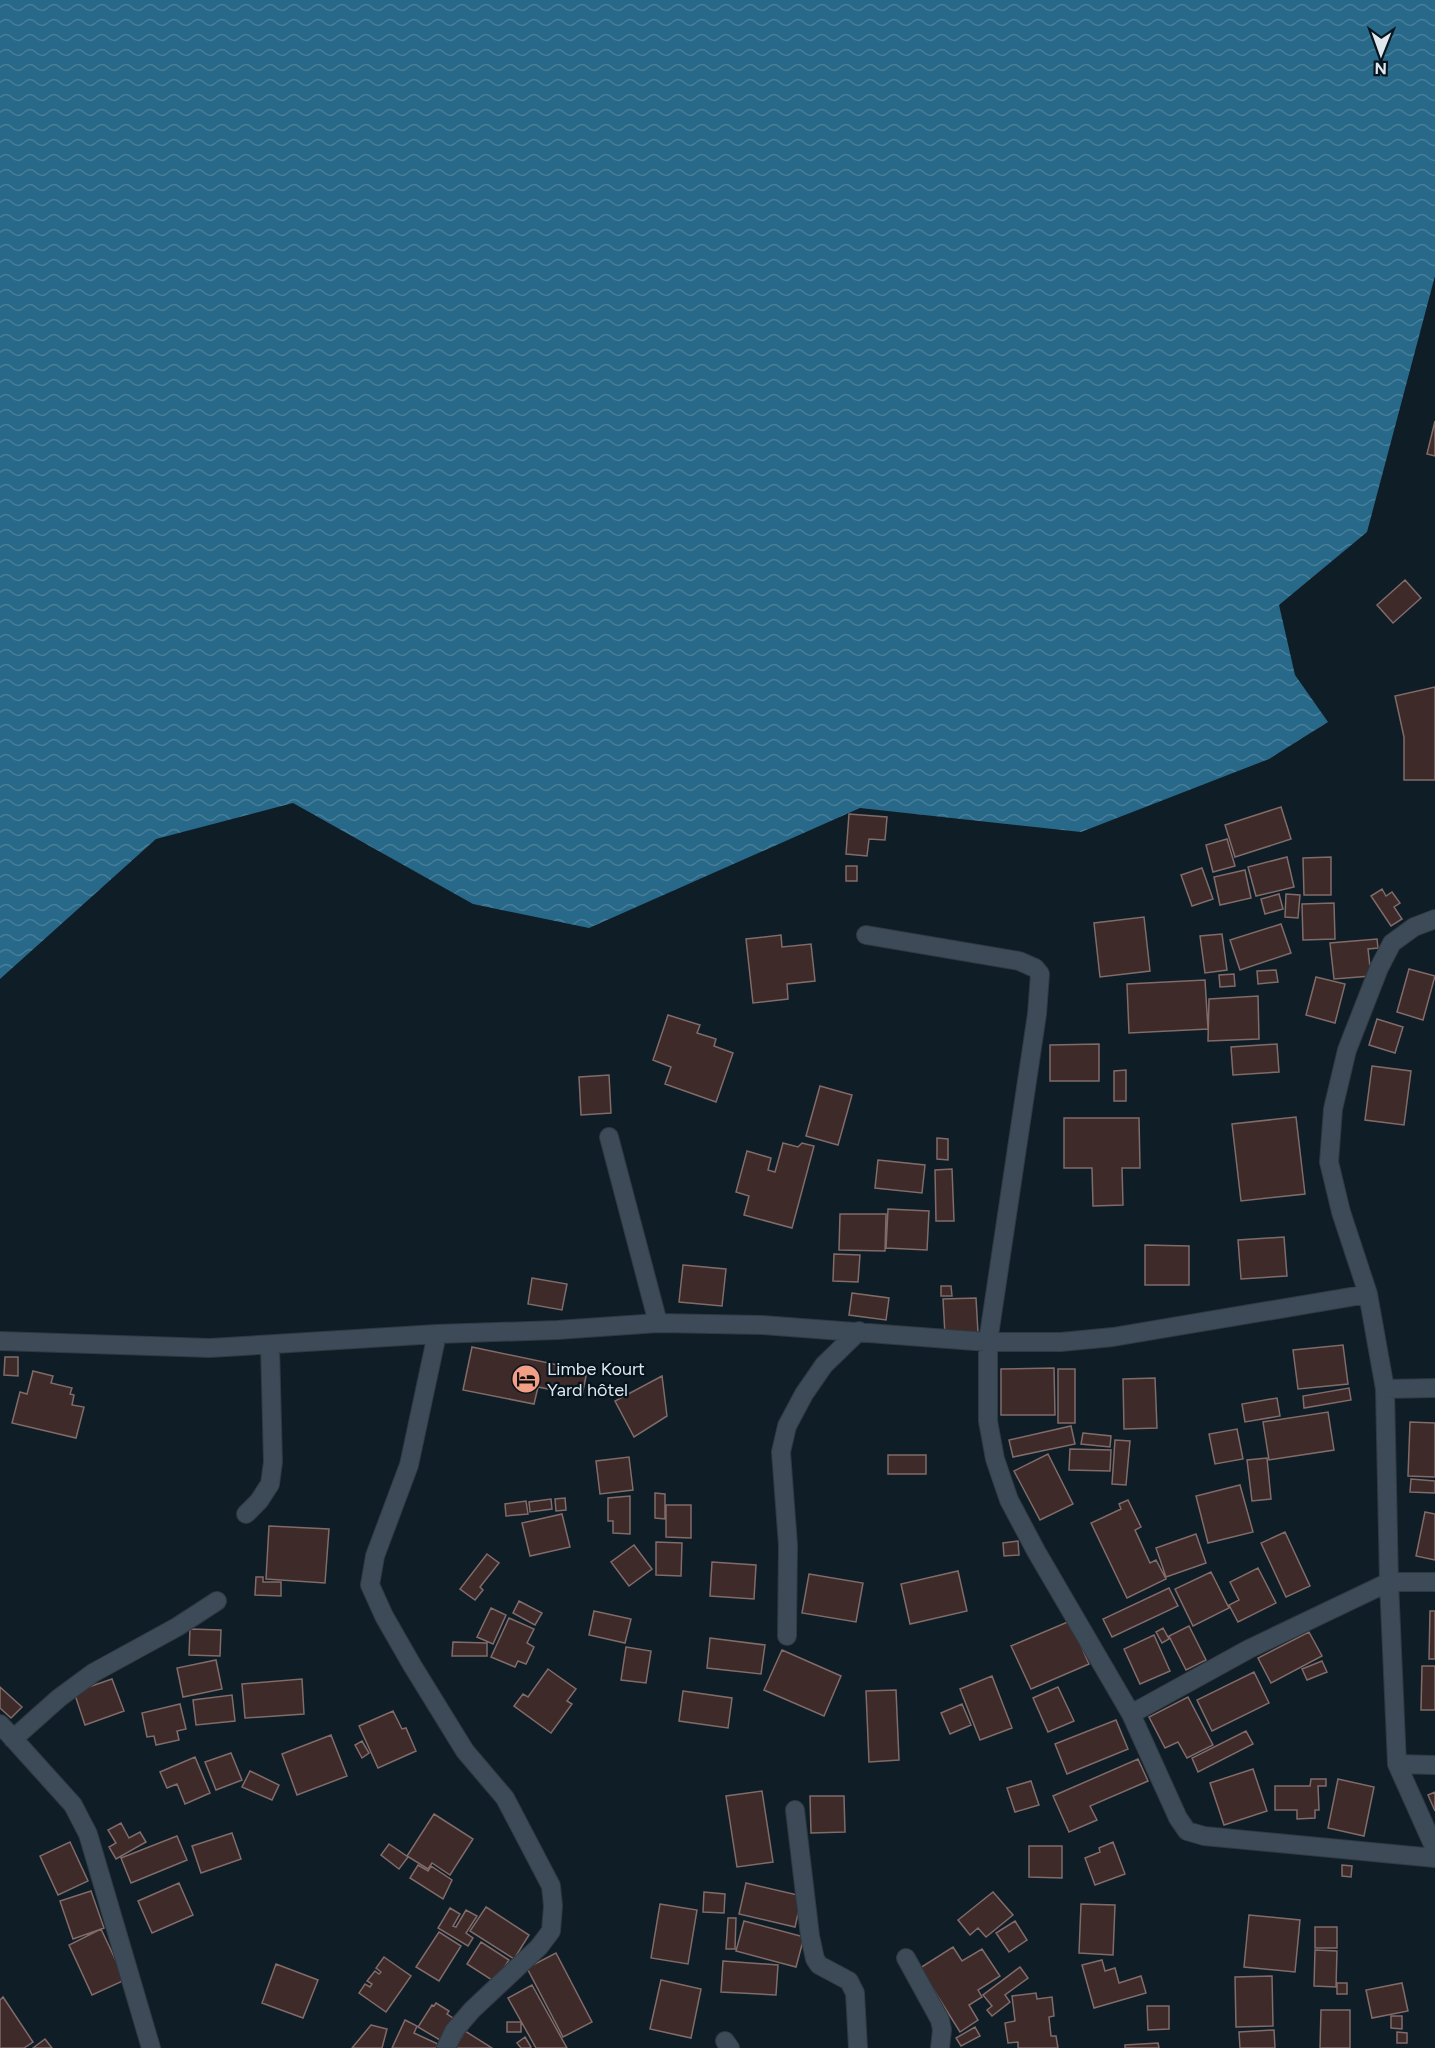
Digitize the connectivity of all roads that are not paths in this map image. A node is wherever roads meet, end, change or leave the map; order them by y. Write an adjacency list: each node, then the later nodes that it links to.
1 (1435, 920): 4 (street)
2 (866, 935): 9 (street)
3 (609, 1137): 5 (street)
4 (1368, 1294): 9 (street); 12 (street)
5 (658, 1323): 6 (street); 7 (street)
6 (859, 1332): 9 (street); 17 (street)
7 (437, 1334): 10 (street); 28 (street)
8 (0, 1341): 10 (street)
9 (988, 1342): 18 (street)
10 (270, 1346): 13 (street)
11 (1435, 1388): 12 (street)
12 (1385, 1389): 14 (street)
13 (246, 1514)
14 (1389, 1582): 15 (street); 18 (street); 21 (street)
15 (1435, 1582)
16 (217, 1601): 20 (street)
17 (787, 1636)
18 (1131, 1714): 25 (street)
19 (0, 1724): 20 (street)
20 (13, 1739): 27 (street)
21 (1397, 1764): 22 (street); 24 (street)
22 (1435, 1765)
23 (795, 1810): 29 (street)
24 (1435, 1849)
25 (1435, 1858)
26 (906, 1958): 30 (street)
27 (151, 2048)
28 (446, 2048)
29 (858, 2048)
30 (940, 2048)

